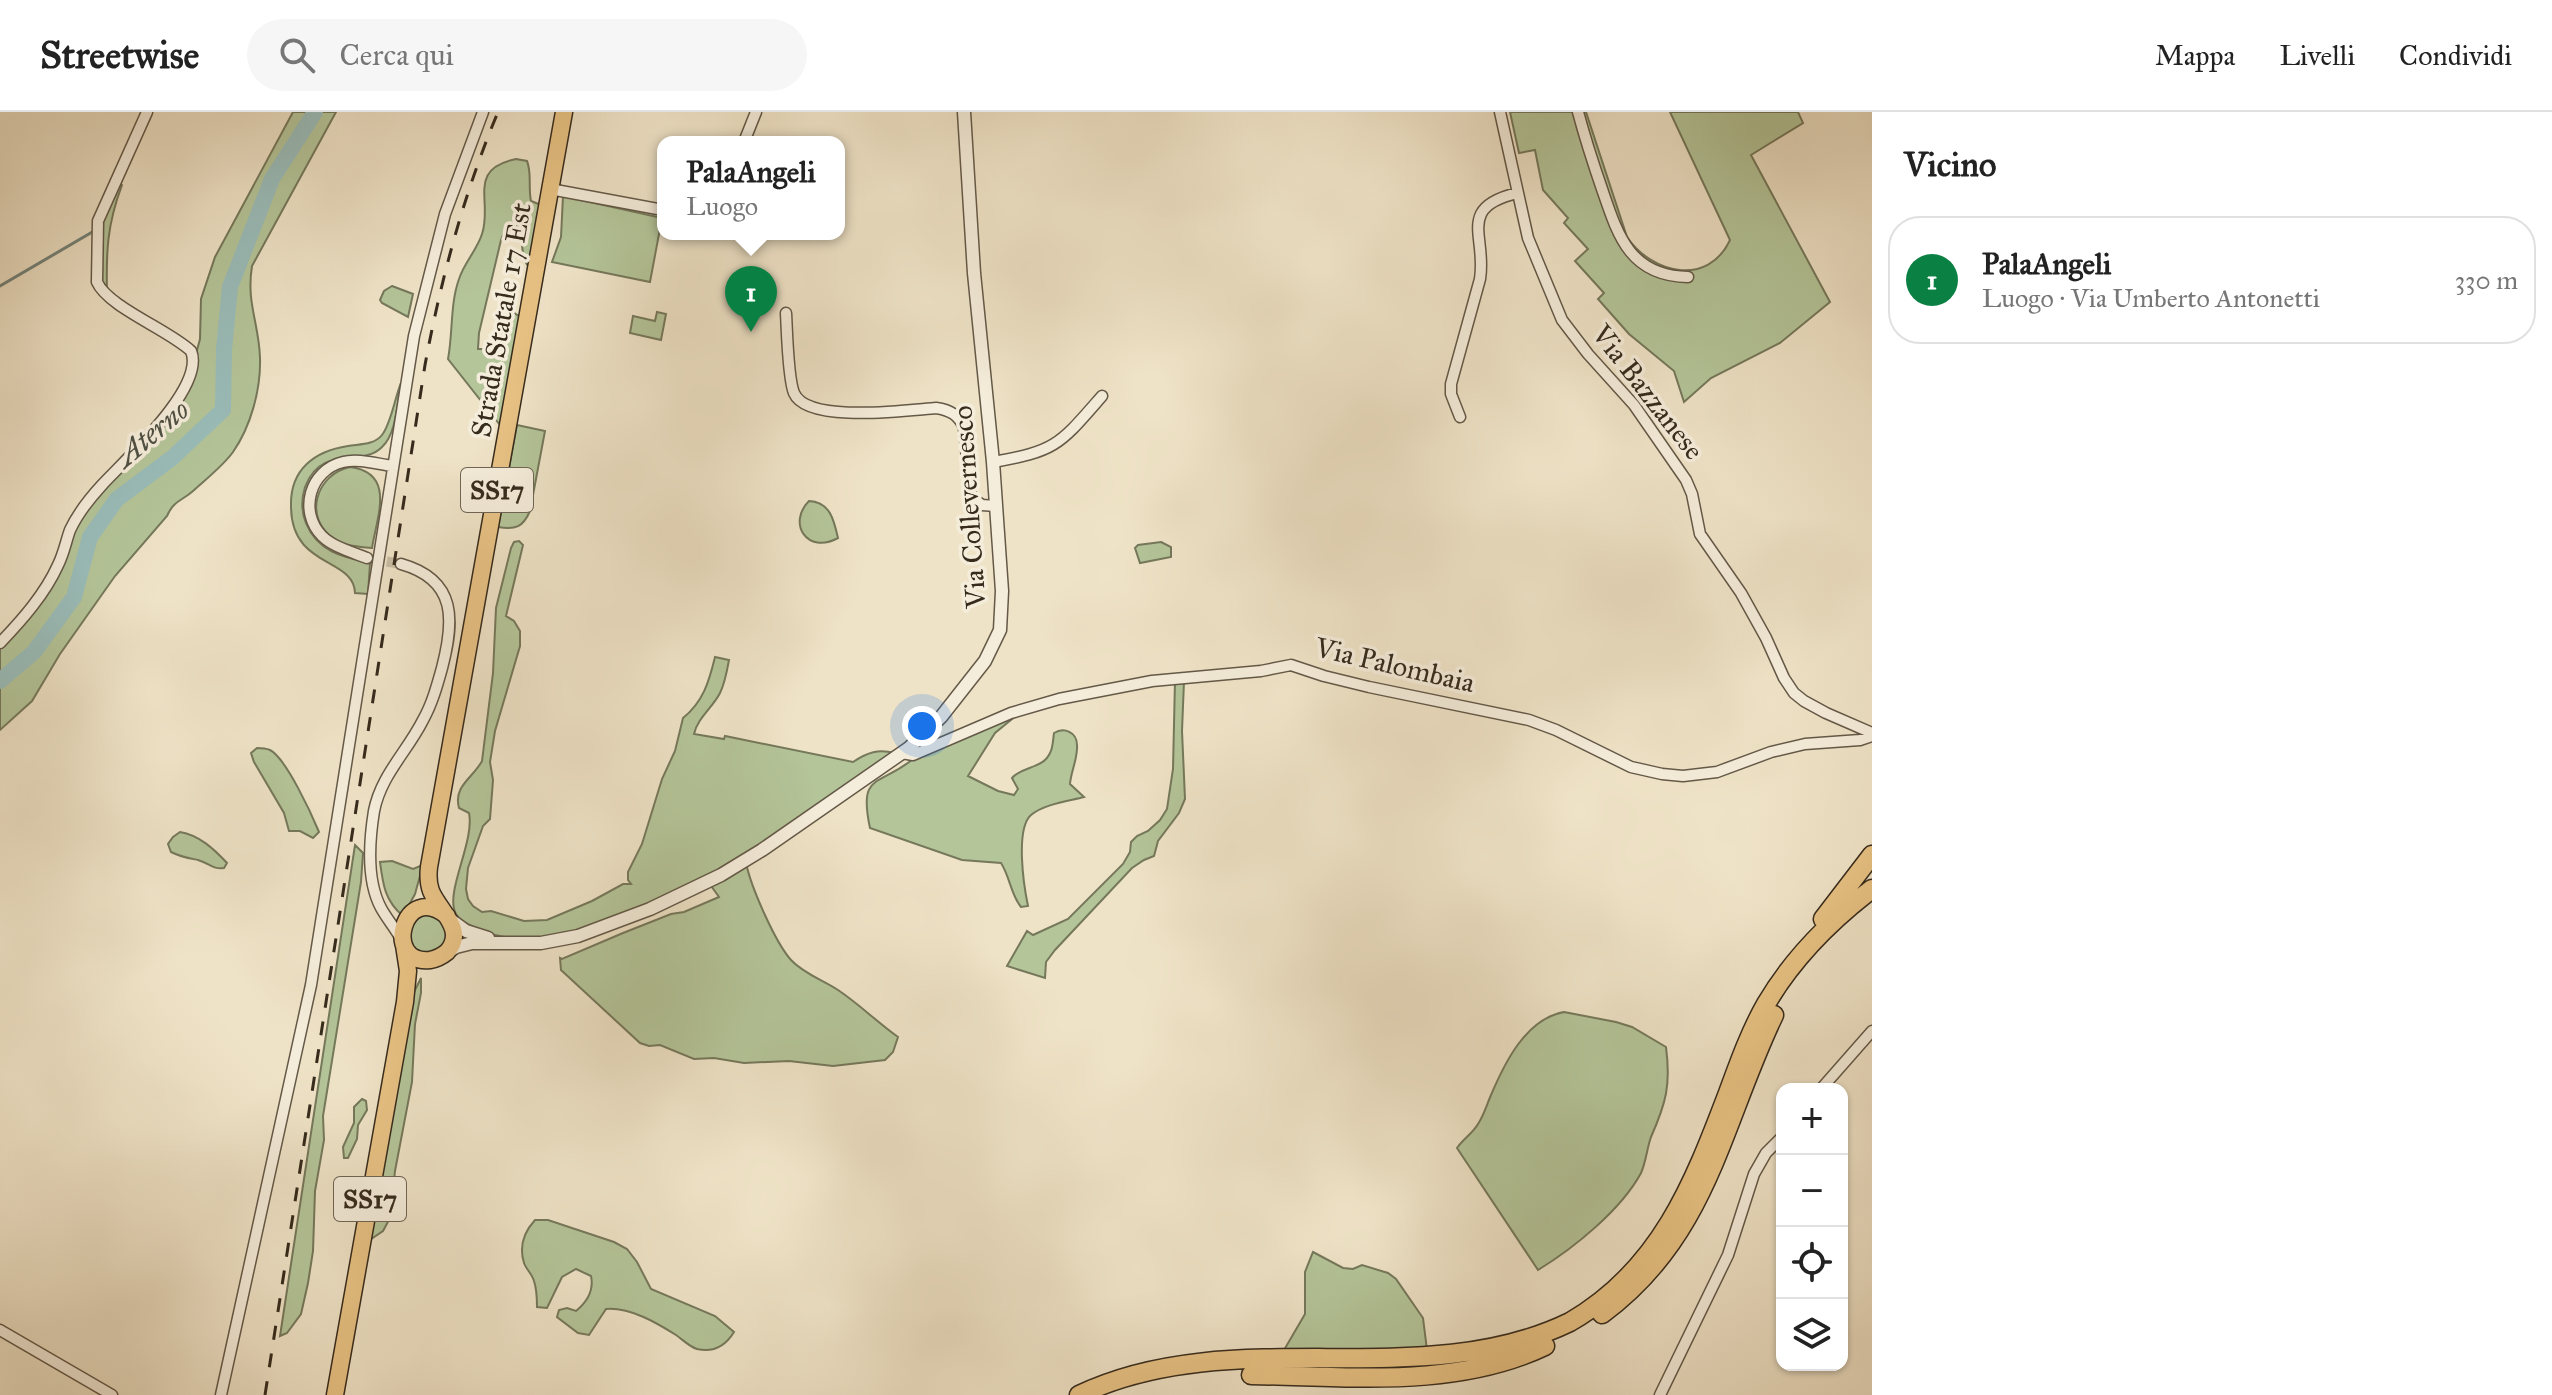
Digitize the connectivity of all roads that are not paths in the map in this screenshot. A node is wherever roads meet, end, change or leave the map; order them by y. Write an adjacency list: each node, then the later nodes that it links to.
1 (147, 112): 21 (street)
2 (483, 112): 17 (street)
3 (564, 112): 9 (main road, Strada Statale 17 Est / SS17)
4 (756, 112): 8 (street)
5 (964, 112): 16 (street, Via Collevernesco)
6 (1500, 112): 10 (street, Via Bazzanese)
7 (1578, 112): 12 (street)
8 (746, 136)
9 (550, 189): 11 (street); 25 (main road, Strada Statale 17 Est / SS17)
10 (1517, 193): 15 (street); 22 (street, Via Bazzanese)
11 (657, 209)
12 (1688, 277)
13 (786, 313): 18 (street)
14 (1102, 396): 16 (street)
15 (1460, 417)
16 (993, 462): 18 (street, Via Collevernesco)
17 (393, 466): 19 (street); 41 (street)
18 (996, 506): 23 (street, Via Collevernesco)
19 (367, 558)
20 (401, 564): 28 (street)
21 (0, 643)
22 (1872, 735): 23 (street, Via Palombaia)
23 (902, 753): 31 (street, Via Collevernesco)
24 (1872, 855): 34 (highway)
25 (429, 867): 29 (main road, Strada Statale 17 Est / SS17); 30 (main road, Strada Statale 17 Est / SS17)
26 (1872, 889): 34 (highway)
27 (1872, 905): 44 (highway)
28 (384, 912): 30 (street); 32 (street)
29 (448, 917): 30 (main road); 31 (street, Via Collevernesco); 33 (main road)
30 (406, 919): 32 (main road, SS17)
31 (506, 942): 33 (street, Via Collevernesco)
32 (403, 943): 33 (main road); 35 (main road, SS17)
33 (442, 955): 35 (main road, SS17)
34 (1791, 968): 43 (highway)
35 (405, 1002): 42 (main road, SS17)
36 (1872, 1031): 37 (street)
37 (1826, 1083)
38 (1776, 1143): 45 (street)
39 (0, 1330): 40 (street)
40 (112, 1395)
41 (221, 1395)
42 (335, 1395)
43 (1079, 1395)
44 (1111, 1395)
45 (1660, 1395)

